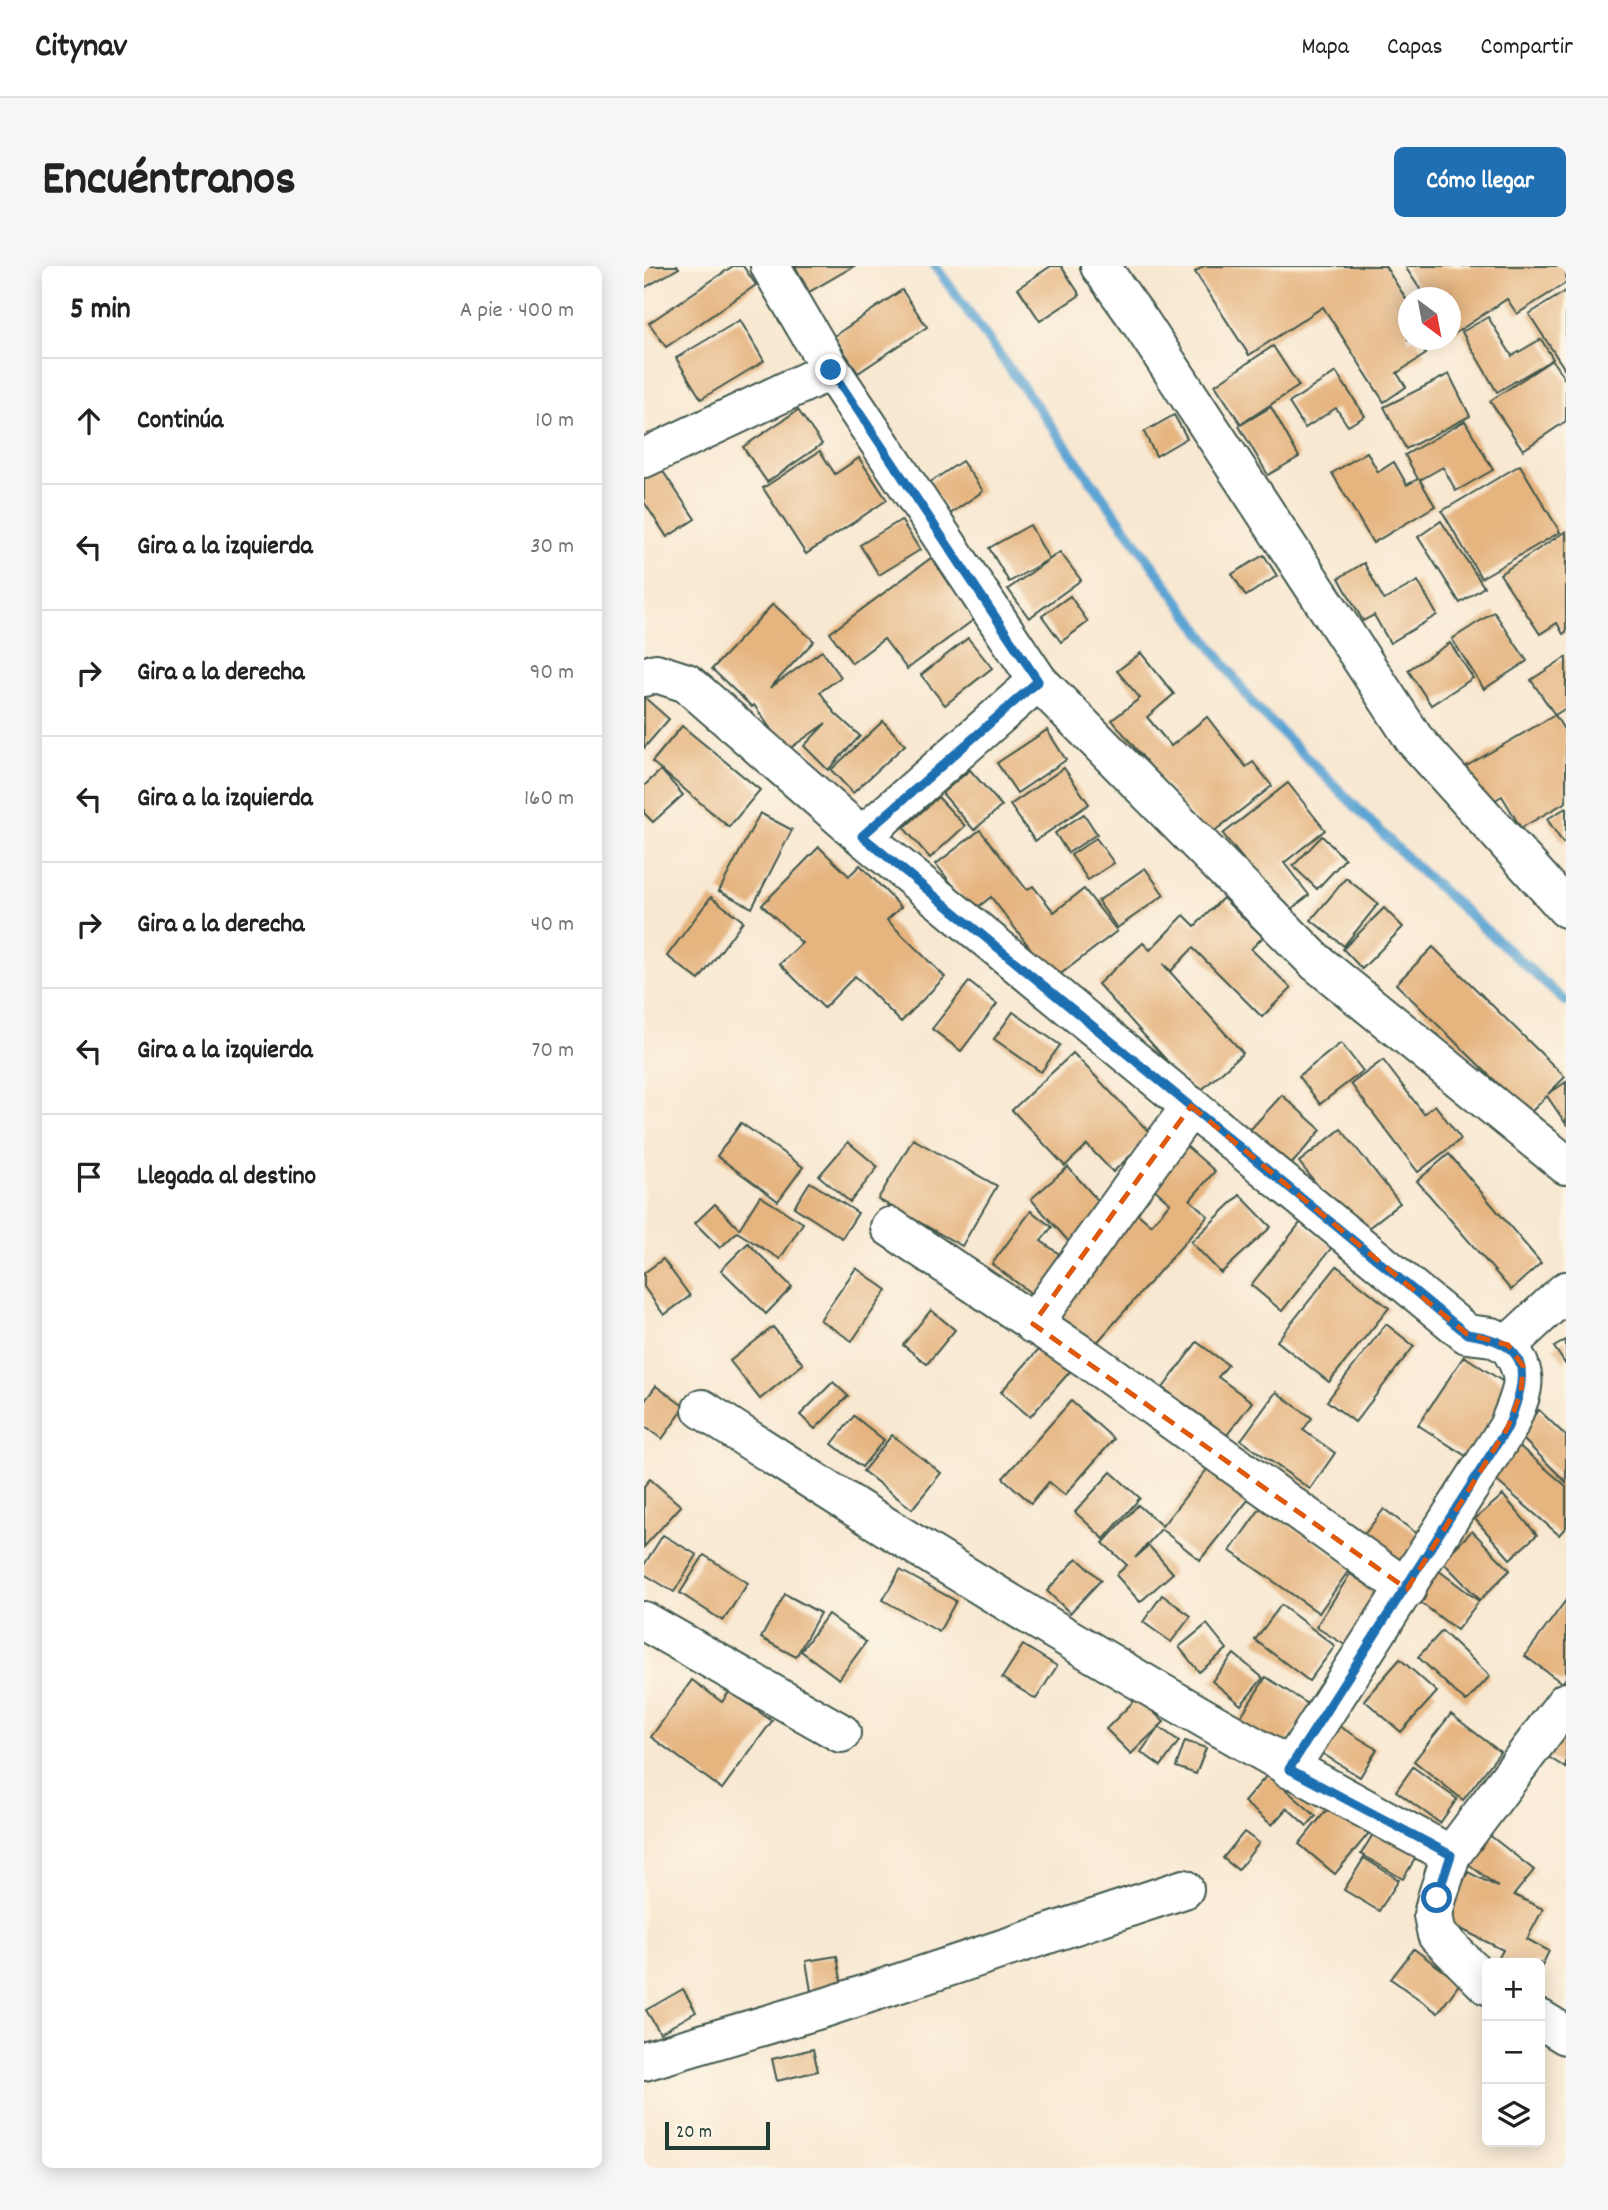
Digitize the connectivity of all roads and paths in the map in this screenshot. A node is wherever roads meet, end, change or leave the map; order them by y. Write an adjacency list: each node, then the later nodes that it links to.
1 (771, 266): 3 (street)
2 (1100, 266): 8 (street)
3 (831, 370): 4 (street); 6 (street)
4 (644, 458)
5 (644, 677): 7 (street)
6 (1038, 681): 7 (street); 10 (street)
7 (862, 836): 9 (street)
8 (1566, 908)
9 (1191, 1106): 13 (street); 14 (street)
10 (1566, 1165)
11 (890, 1227): 13 (street)
12 (1566, 1291): 14 (street)
13 (1033, 1324): 16 (street)
14 (1508, 1345): 16 (street)
15 (702, 1409): 20 (street)
16 (1407, 1588): 20 (street)
17 (644, 1621): 19 (street)
18 (1566, 1702): 21 (street)
19 (841, 1733)
20 (1289, 1769): 21 (street)
21 (1451, 1855): 23 (street)
22 (1184, 1889): 26 (street)
23 (1482, 1980)
24 (1543, 2021): 25 (street)
25 (1566, 2035)
26 (644, 2061)

